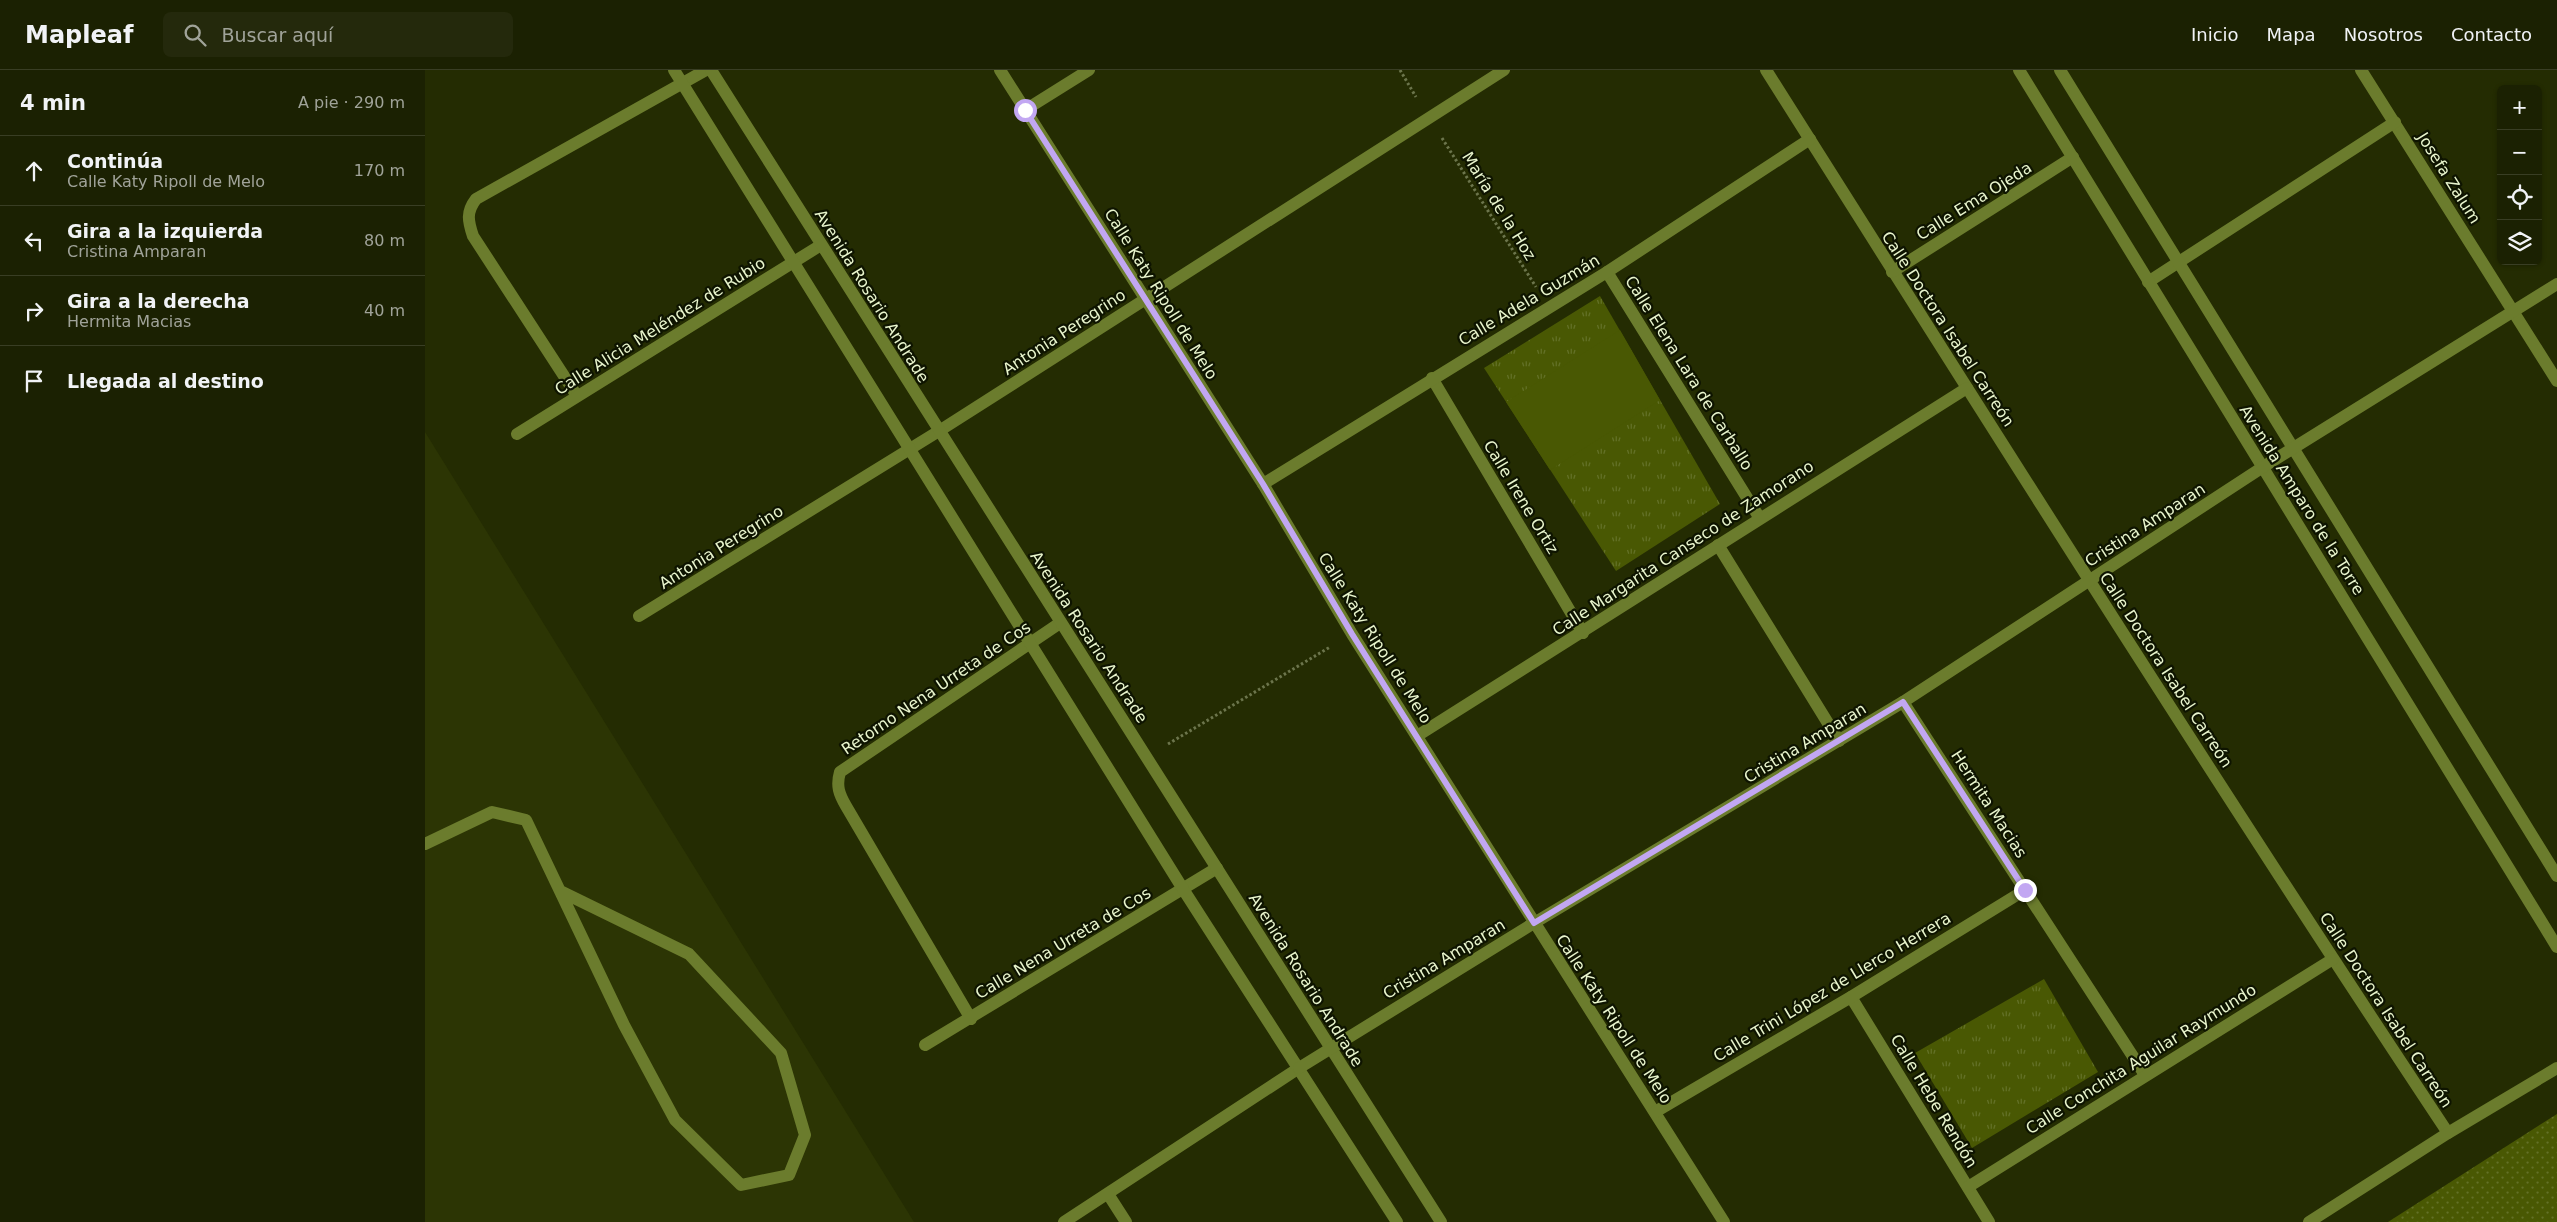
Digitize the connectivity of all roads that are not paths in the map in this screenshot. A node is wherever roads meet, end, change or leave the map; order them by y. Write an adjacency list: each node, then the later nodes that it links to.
1 (674, 70): 11 (street)
2 (706, 70): 11 (street)
3 (711, 70): 16 (street, Avenida Rosario Andrade)
4 (1000, 70): 12 (street, Calle Katy Ripoll de Melo)
5 (1089, 70): 12 (street)
6 (1504, 70): 23 (street, Antonia Peregrino)
7 (1766, 70): 14 (street, Calle Doctora Isabel Carreón)
8 (2019, 70): 15 (street, Avenida Amparo de la Torre)
9 (2060, 70): 17 (street, Avenida Amparo de la Torre)
10 (2361, 70): 13 (street, Josefa Zalum)
11 (683, 83): 18 (street); 28 (street)
12 (1025, 110): 23 (street, Calle Katy Ripoll de Melo)
13 (2395, 122): 17 (street); 24 (street, Josefa Zalum)
14 (1810, 139): 19 (street, Calle Adela Guzmán); 20 (street, Calle Doctora Isabel Carreón)
15 (2073, 157): 20 (street, Calle Ema Ojeda); 21 (street, Avenida Amparo de la Torre)
16 (821, 245): 18 (street, Calle Alicia Meléndez de Rubio); 29 (street, Avenida Rosario Andrade)
17 (2177, 262): 21 (street); 31 (street, Avenida Amparo de la Torre)
18 (793, 263): 28 (street, Calle Alicia Meléndez de Rubio); 32 (street)
19 (1607, 272): 25 (street, Calle Adela Guzmán); 35 (street, Calle Elena Lara de Carballo)
20 (1892, 272): 27 (street, Calle Doctora Isabel Carreón)
21 (2148, 282): 33 (street, Avenida Amparo de la Torre)
22 (2557, 284): 24 (street, Cristina Amparan)
23 (1145, 300): 29 (street, Antonia Peregrino); 34 (street, Calle Katy Ripoll de Melo)
24 (2514, 312): 26 (street, Josefa Zalum); 31 (street, Cristina Amparan)
25 (1432, 378): 34 (street, Calle Adela Guzmán); 40 (street, Calle Irene Ortiz)
26 (2557, 381)
27 (1967, 388): 35 (street, Calle Margarita Canseco de Zamorano); 37 (street, Calle Doctora Isabel Carreón)
28 (577, 396): 30 (street, Calle Alicia Meléndez de Rubio)
29 (939, 431): 32 (street, Antonia Peregrino); 39 (street, Avenida Rosario Andrade)
30 (517, 434)
31 (2294, 449): 33 (street, Cristina Amparan); 47 (street, Avenida Amparo de la Torre)
32 (910, 450): 38 (street, Antonia Peregrino); 41 (street)
33 (2263, 467): 37 (street, Cristina Amparan); 52 (street, Avenida Amparo de la Torre)
34 (1263, 484): 43 (street, Calle Katy Ripoll de Melo)
35 (1759, 517): 36 (street, Calle Margarita Canseco de Zamorano)
36 (1718, 546): 40 (street, Calle Margarita Canseco de Zamorano); 44 (street)
37 (2089, 581): 42 (street, Cristina Amparan); 53 (street, Calle Doctora Isabel Carreón)
38 (639, 616)
39 (1059, 623): 41 (street, Retorno Nena Urreta de Cos); 46 (street, Avenida Rosario Andrade)
40 (1583, 633): 43 (street, Calle Margarita Canseco de Zamorano)
41 (1032, 644): 48 (street); 55 (street, Retorno Nena Urreta de Cos)
42 (1903, 702): 44 (street, Cristina Amparan); 49 (street, Hermita Macias)
43 (1417, 736): 51 (street, Calle Katy Ripoll de Melo)
44 (1839, 741): 51 (street, Cristina Amparan)
45 (425, 844): 50 (street)
46 (1217, 868): 48 (street, Calle Nena Urreta de Cos); 57 (street, Avenida Rosario Andrade)
47 (2557, 876)
48 (1183, 889): 55 (street, Calle Nena Urreta de Cos); 58 (street)
49 (2025, 890): 54 (street, Calle Trini López de Llerco Herrera); 60 (street, Hermita Macias)
50 (560, 891): 50 (street)
51 (1534, 923): 57 (street, Cristina Amparan); 61 (street, Calle Katy Ripoll de Melo)
52 (2557, 947)
53 (2333, 959): 60 (street, Calle Conchita Aguilar Raymundo); 62 (street, Calle Doctora Isabel Carreón)
54 (1851, 996): 61 (street, Calle Trini López de Llerco Herrera); 63 (street, Calle Hebe Rendón)
55 (971, 1018): 56 (street, Calle Nena Urreta de Cos)
56 (925, 1045)
57 (1329, 1048): 58 (street, Cristina Amparan); 68 (street, Avenida Rosario Andrade)
58 (1299, 1068): 64 (street, Cristina Amparan); 67 (street)
59 (2557, 1068): 62 (street)
60 (2145, 1075): 63 (street, Calle Conchita Aguilar Raymundo)
61 (1655, 1112): 69 (street, Calle Katy Ripoll de Melo)
62 (2448, 1133): 71 (street)
63 (1968, 1187): 70 (street, Calle Hebe Rendón)
64 (1108, 1194): 65 (street, Cristina Amparan); 66 (street)
65 (1064, 1222)
66 (1126, 1222)
67 (1397, 1222)
68 (1441, 1222)
69 (1724, 1222)
70 (1989, 1222)
71 (2309, 1222)

